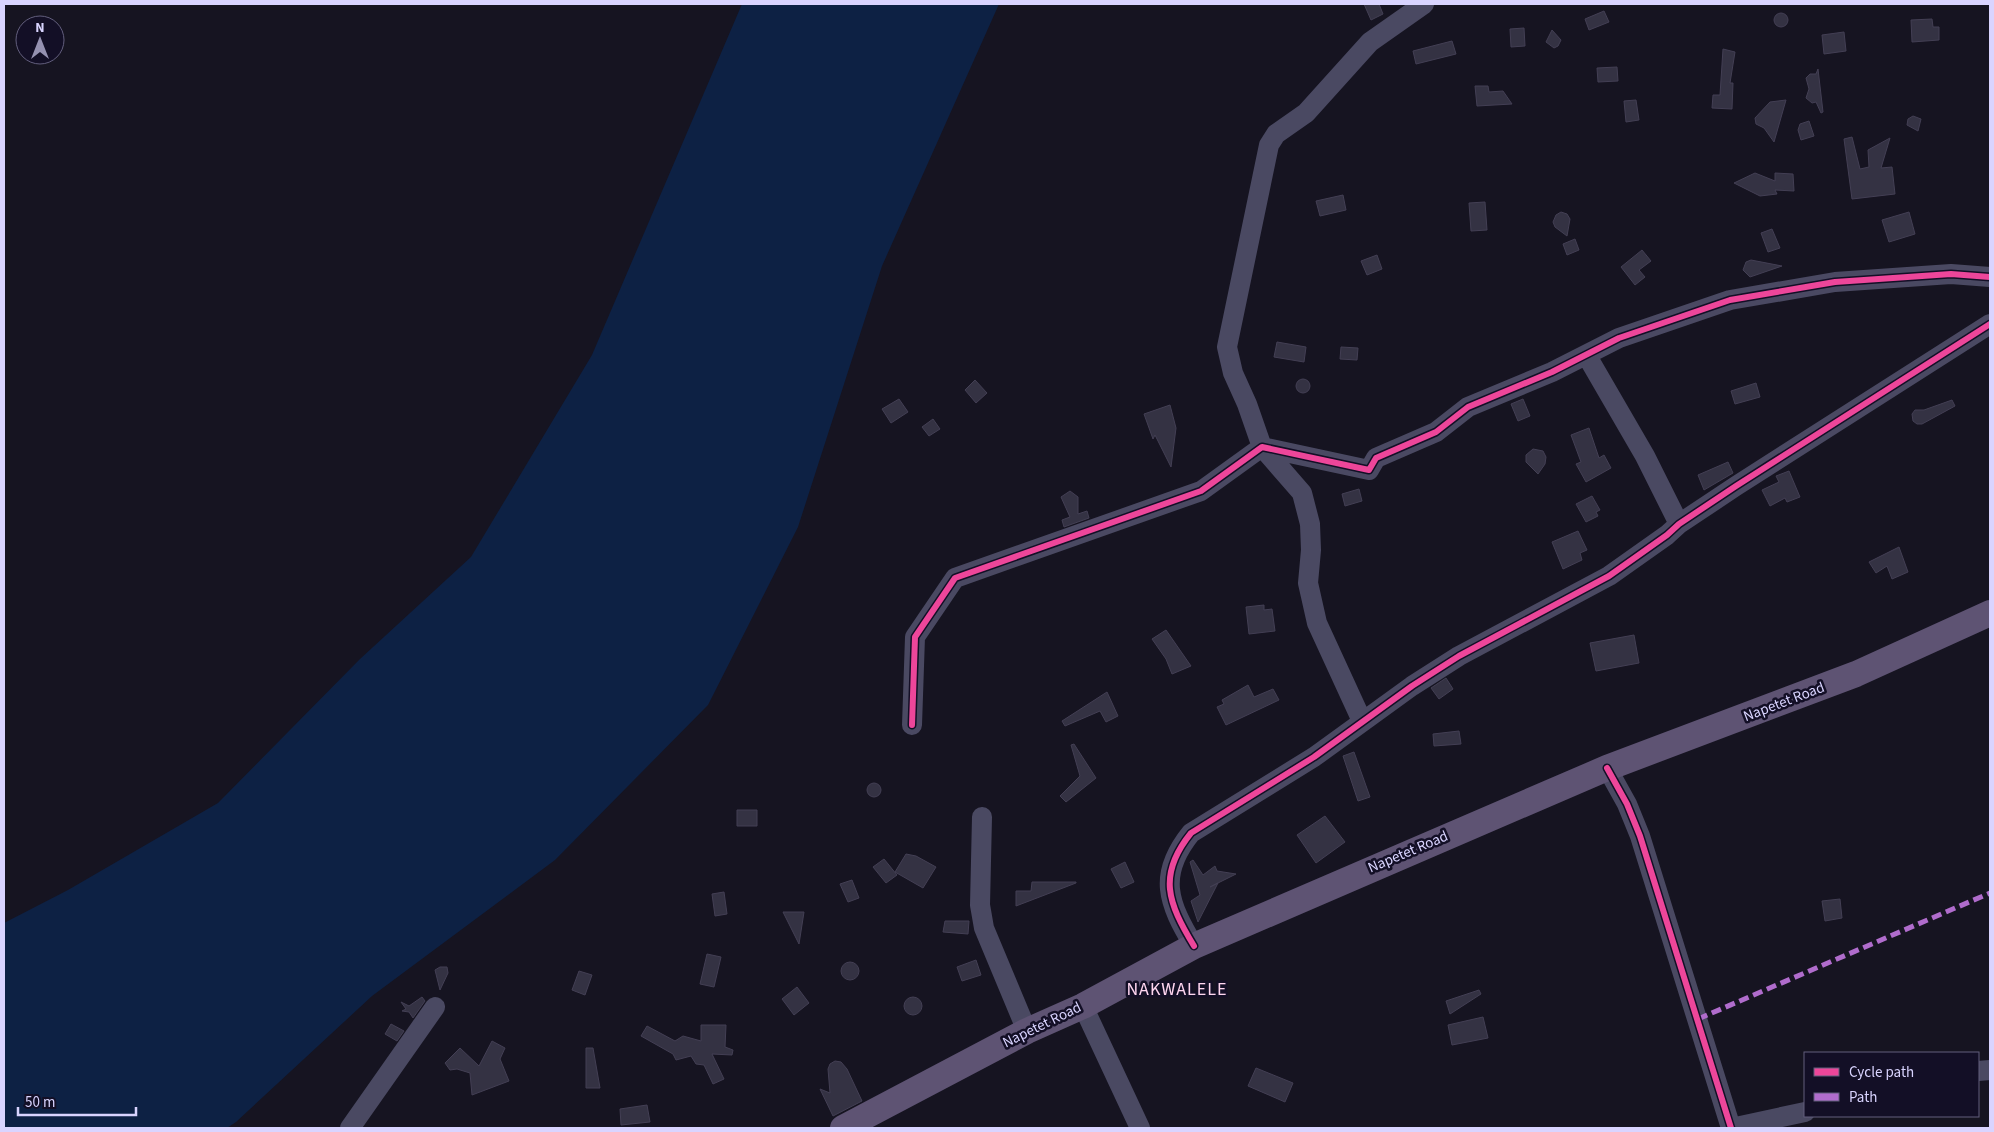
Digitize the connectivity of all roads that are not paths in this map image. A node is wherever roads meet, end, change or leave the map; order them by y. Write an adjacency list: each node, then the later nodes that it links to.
1 (1424, 4): 5 (street)
2 (1990, 277): 4 (street)
3 (1990, 324): 6 (street)
4 (1587, 356): 5 (street); 6 (street)
5 (1262, 447): 8 (street); 9 (street)
6 (1679, 524): 8 (street)
7 (1990, 613): 10 (main road, Napetet Road)
8 (1362, 721): 12 (street)
9 (912, 725)
10 (1607, 768): 12 (main road, Napetet Road); 20 (street)
11 (982, 817): 15 (street)
12 (1194, 946): 13 (main road, Napetet Road)
13 (1083, 1006): 15 (main road, Napetet Road); 19 (street)
14 (436, 1007): 17 (street)
15 (1027, 1031): 18 (main road, Napetet Road)
16 (1804, 1112): 20 (street)
17 (350, 1128)
18 (843, 1128)
19 (1140, 1128)
20 (1731, 1128)

